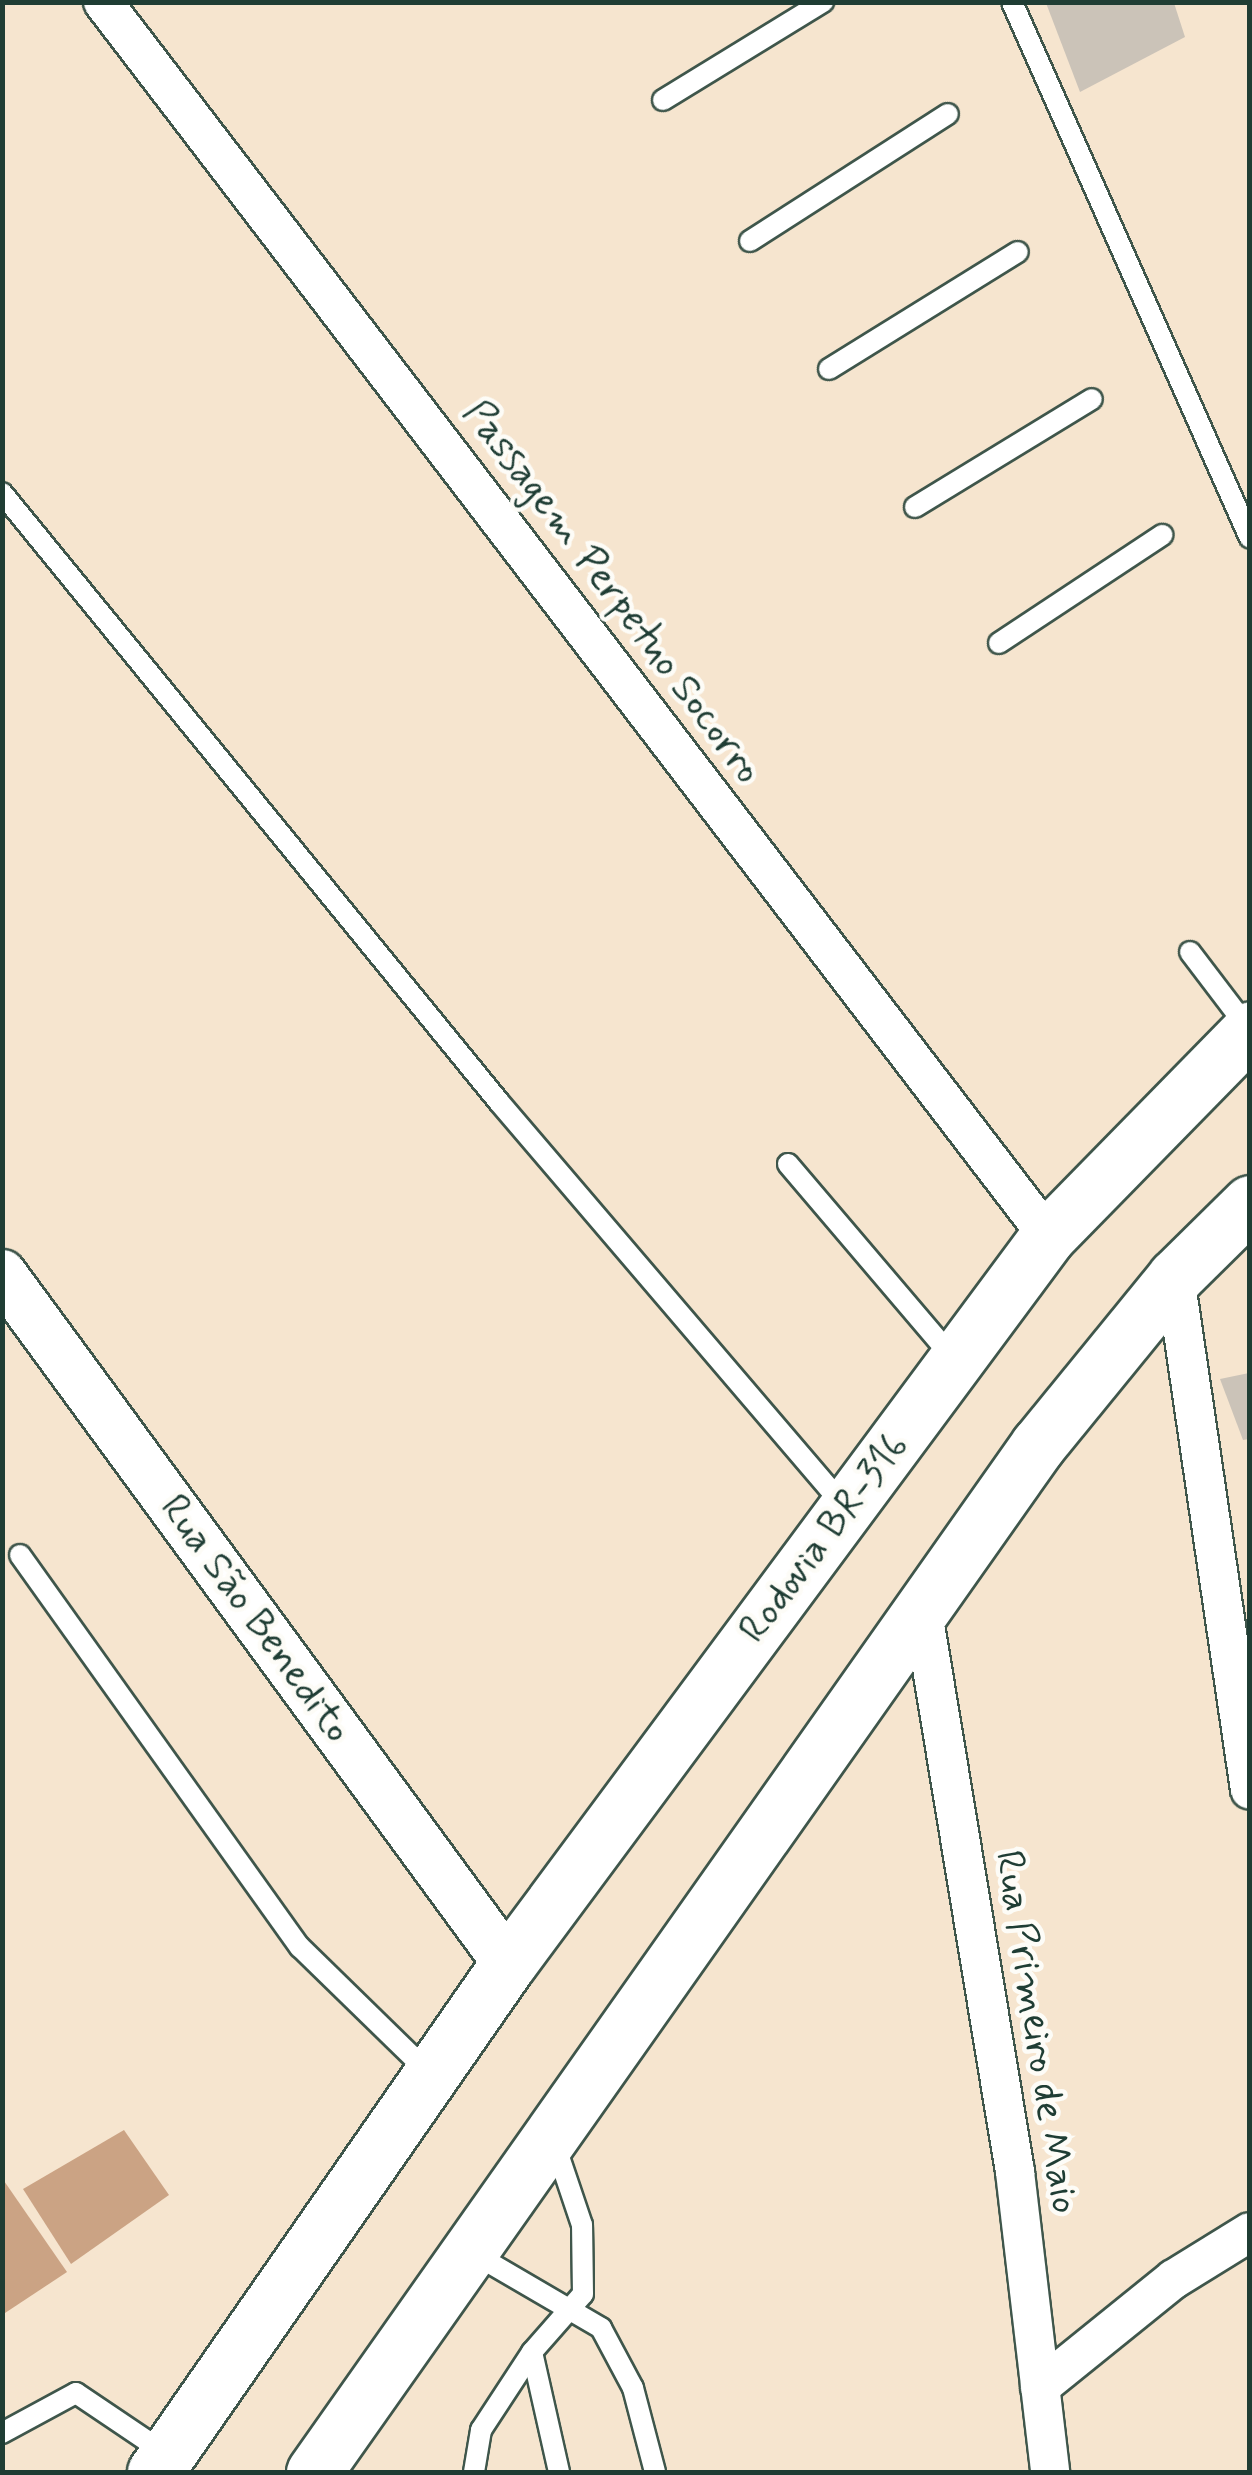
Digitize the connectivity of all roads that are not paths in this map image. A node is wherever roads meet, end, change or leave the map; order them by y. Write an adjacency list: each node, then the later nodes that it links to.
1 (103, 2): 19 (street, Passagem Perpetuo Socorro)
2 (823, 2): 4 (lane)
3 (1012, 2): 13 (lane)
4 (663, 100)
5 (948, 114): 6 (lane)
6 (750, 241)
7 (1018, 252): 8 (lane)
8 (829, 369)
9 (1092, 398): 11 (lane)
10 (2, 492): 23 (lane)
11 (915, 507)
12 (1162, 536): 14 (lane)
13 (1250, 538)
14 (1000, 643)
15 (1190, 952): 16 (lane)
16 (1250, 1030): 19 (highway, Rodovia BR-316)
17 (788, 1164): 22 (lane)
18 (1250, 1203): 21 (highway)
19 (1048, 1236): 22 (highway, Rodovia BR-316)
20 (2, 1274): 27 (street, Rua São Benedito)
21 (1175, 1277): 25 (highway); 26 (street)
22 (956, 1362): 23 (highway, Rodovia BR-316)
23 (845, 1507): 27 (highway, Rodovia BR-316)
24 (20, 1555): 28 (lane)
25 (922, 1607): 29 (highway); 34 (street, Rua Primeiro de Maio)
26 (1250, 1790)
27 (508, 1964): 28 (highway, Rodovia BR-316)
28 (431, 2074): 36 (highway, Rodovia BR-316)
29 (551, 2136): 31 (highway); 32 (lane)
30 (1250, 2232): 34 (street)
31 (469, 2252): 32 (lane); 37 (highway)
32 (575, 2309): 33 (lane); 40 (lane)
33 (532, 2352): 38 (lane); 39 (lane)
34 (1040, 2386): 41 (street, Rua Primeiro de Maio)
35 (2, 2434): 36 (lane)
36 (161, 2464)
37 (314, 2472)
38 (474, 2472)
39 (558, 2472)
40 (655, 2472)
41 (1050, 2472)

